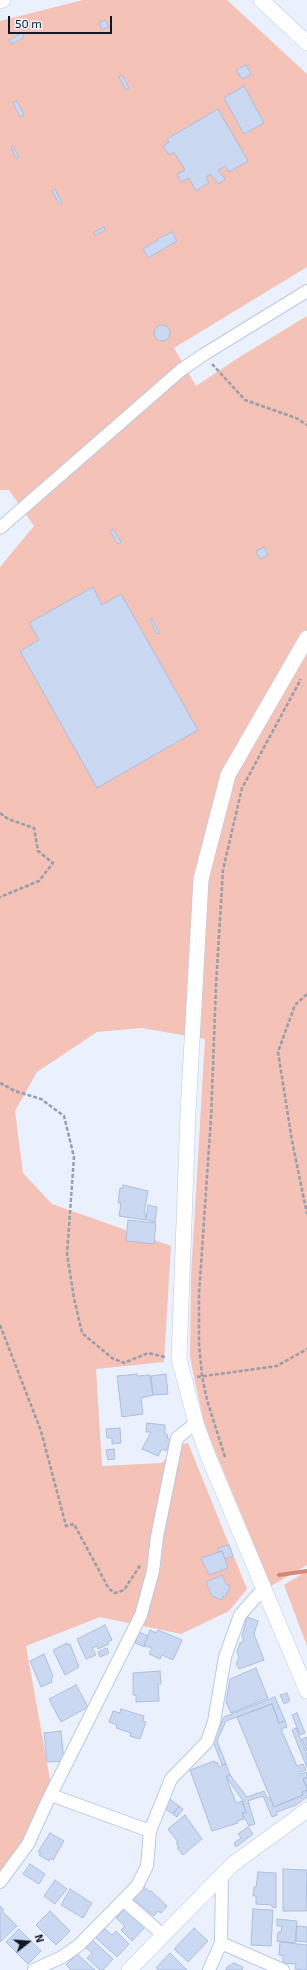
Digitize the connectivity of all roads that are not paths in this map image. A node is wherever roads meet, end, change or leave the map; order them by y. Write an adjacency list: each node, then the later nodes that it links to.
1 (261, 0): 2 (street)
2 (307, 43)
3 (307, 291): 4 (street)
4 (0, 528)
5 (307, 638): 6 (street)
6 (196, 1423): 7 (street); 9 (street)
7 (264, 1588): 8 (street); 11 (street)
8 (305, 1683)
9 (51, 1795): 11 (street); 13 (street)
10 (307, 1810): 12 (street)
11 (150, 1831): 14 (street)
12 (222, 1875): 15 (street); 16 (street)
13 (0, 1882)
14 (123, 1900): 15 (street); 17 (street)
15 (162, 1934): 18 (street)
16 (221, 1943): 19 (street); 20 (street)
17 (34, 1970)
18 (129, 1970)
19 (209, 1970)
20 (283, 1970)

